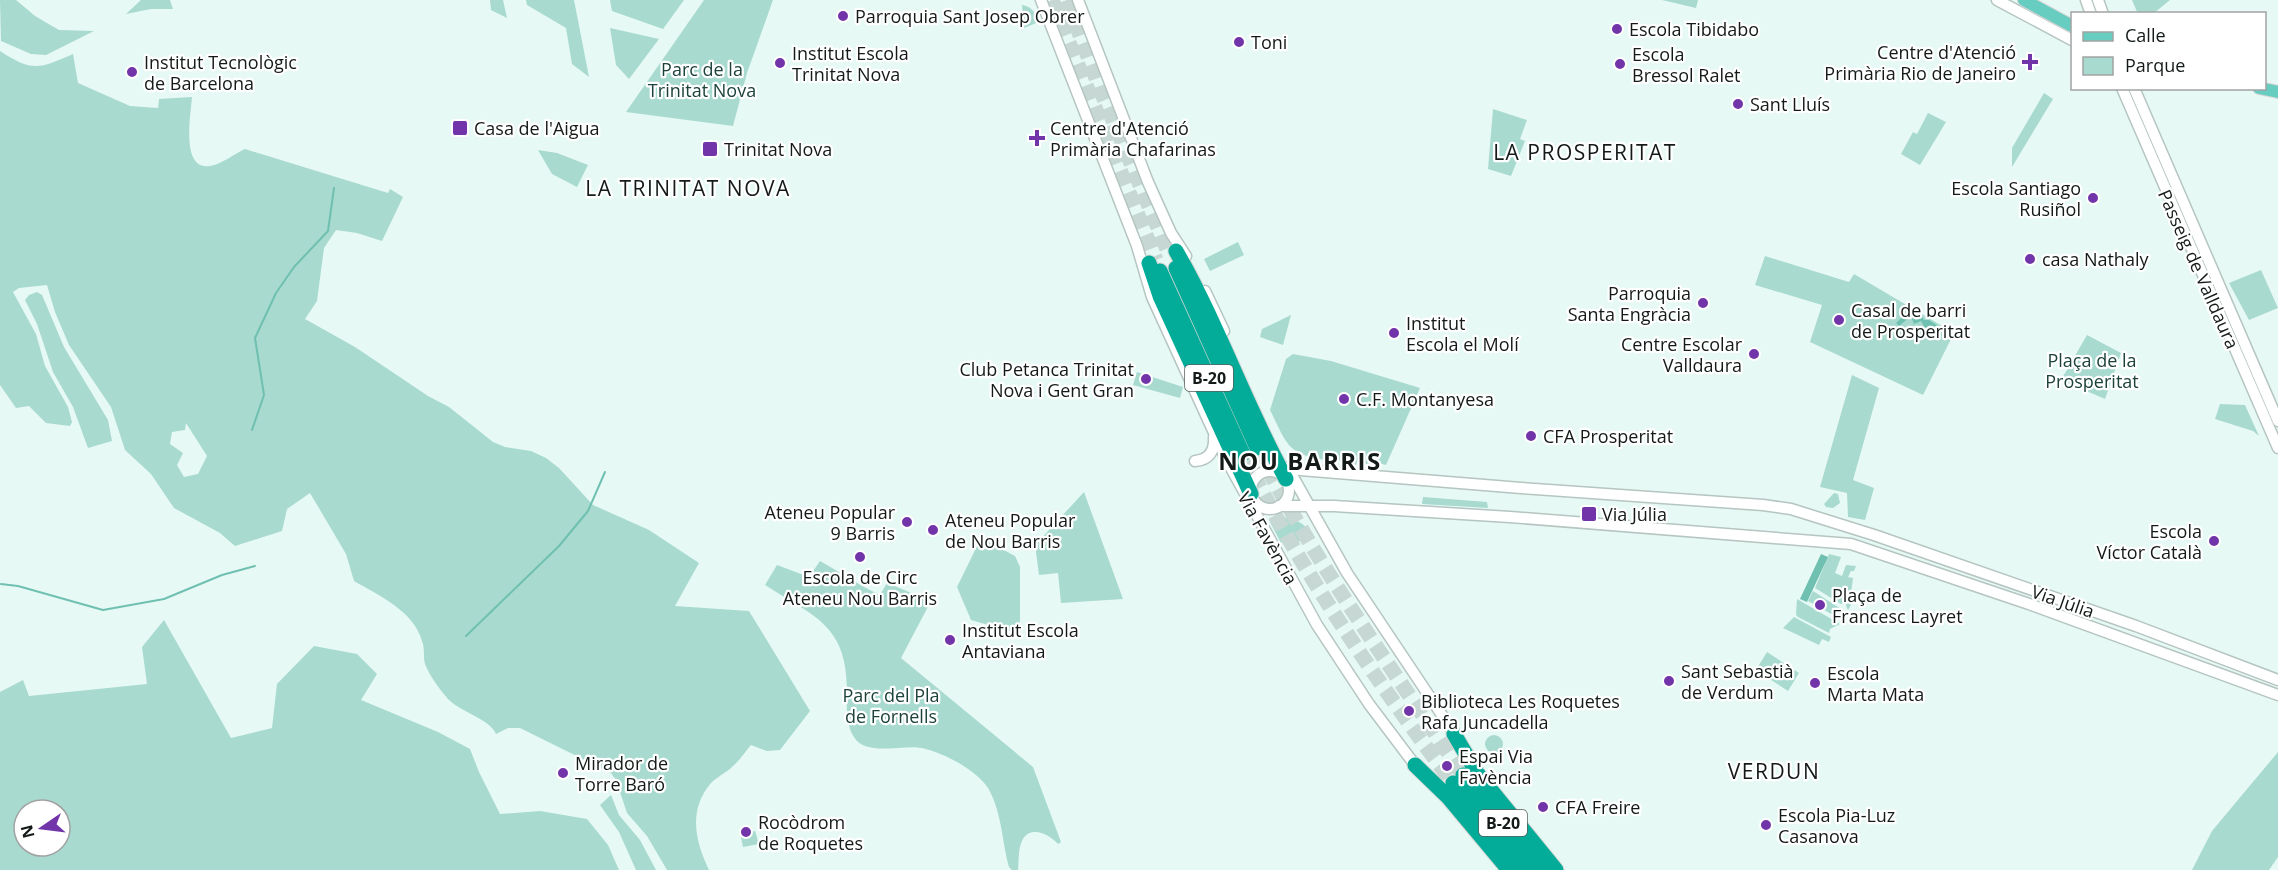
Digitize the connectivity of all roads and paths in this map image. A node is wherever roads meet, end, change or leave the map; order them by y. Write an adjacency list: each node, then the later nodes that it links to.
1 (1041, 0): 11 (street, Via Favència)
2 (1078, 0): 15 (street)
3 (1997, 0): 6 (street)
4 (2024, 0): 5 (main road)
5 (2071, 25)
6 (2071, 39)
7 (2123, 90): 12 (street, Passeig de Valldaura)
8 (2135, 90): 10 (street, Passeig de Valldaura)
9 (1163, 257): 13 (highway, B-20); 15 (highway); 16 (highway)
10 (2278, 421)
11 (1214, 434): 14 (street); 24 (street, Via Favència)
12 (2278, 448)
13 (1250, 451)
14 (1195, 460)
15 (1284, 474): 16 (street); 17 (street); 18 (street); 21 (street, Via Júlia)
16 (1251, 494): 18 (street)
17 (1307, 503): 18 (street, Via Júlia); 19 (street, Via Júlia); 20 (street)
18 (1279, 506)
19 (1334, 506): 20 (street); 22 (street, Via Júlia)
20 (1323, 532): 23 (street)
21 (2278, 680)
22 (2278, 695)
23 (1454, 734): 29 (highway); 30 (street)
24 (1415, 765): 25 (street, Via Favència); 26 (highway)
25 (1500, 870)
26 (1509, 870)
27 (1525, 870): 28 (highway, B-20)
28 (1542, 870)
29 (1556, 870)
30 (1562, 870)

